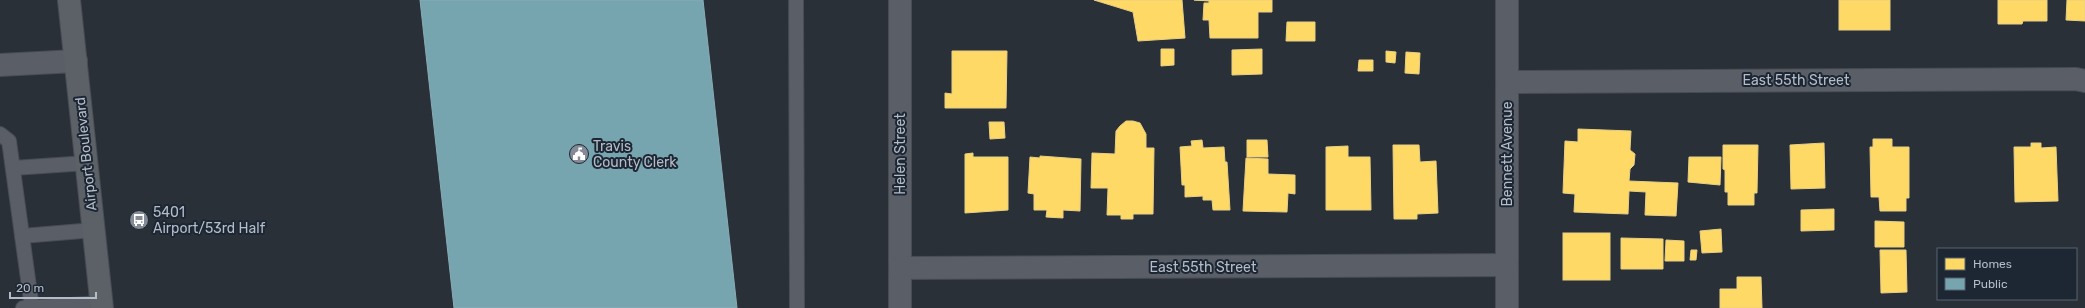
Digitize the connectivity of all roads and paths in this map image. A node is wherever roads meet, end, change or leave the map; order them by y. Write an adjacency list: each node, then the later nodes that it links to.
1 (69, 0): 5 (main road, Airport Boulevard)
2 (796, 0): 19 (lane)
3 (900, 0): 15 (street, Helen Street)
4 (1507, 1): 8 (street, Bennett Avenue)
5 (76, 61): 6 (street); 10 (main road, Airport Boulevard)
6 (0, 65)
7 (2085, 81): 8 (street, East 55th Street)
8 (1507, 82): 14 (street, Bennett Avenue)
9 (0, 134): 11 (lane)
10 (87, 163): 11 (lane); 12 (main road, Airport Boulevard)
11 (13, 168): 13 (lane)
12 (94, 230): 13 (lane); 16 (main road, Airport Boulevard)
13 (22, 236): 18 (lane)
14 (1507, 265): 15 (street, East 55th Street); 21 (street, Bennett Avenue)
15 (900, 268): 20 (street, Helen Street)
16 (101, 306): 18 (lane)
17 (23, 308): 18 (lane)
18 (32, 308)
19 (797, 308)
20 (900, 308)
21 (1507, 308)

